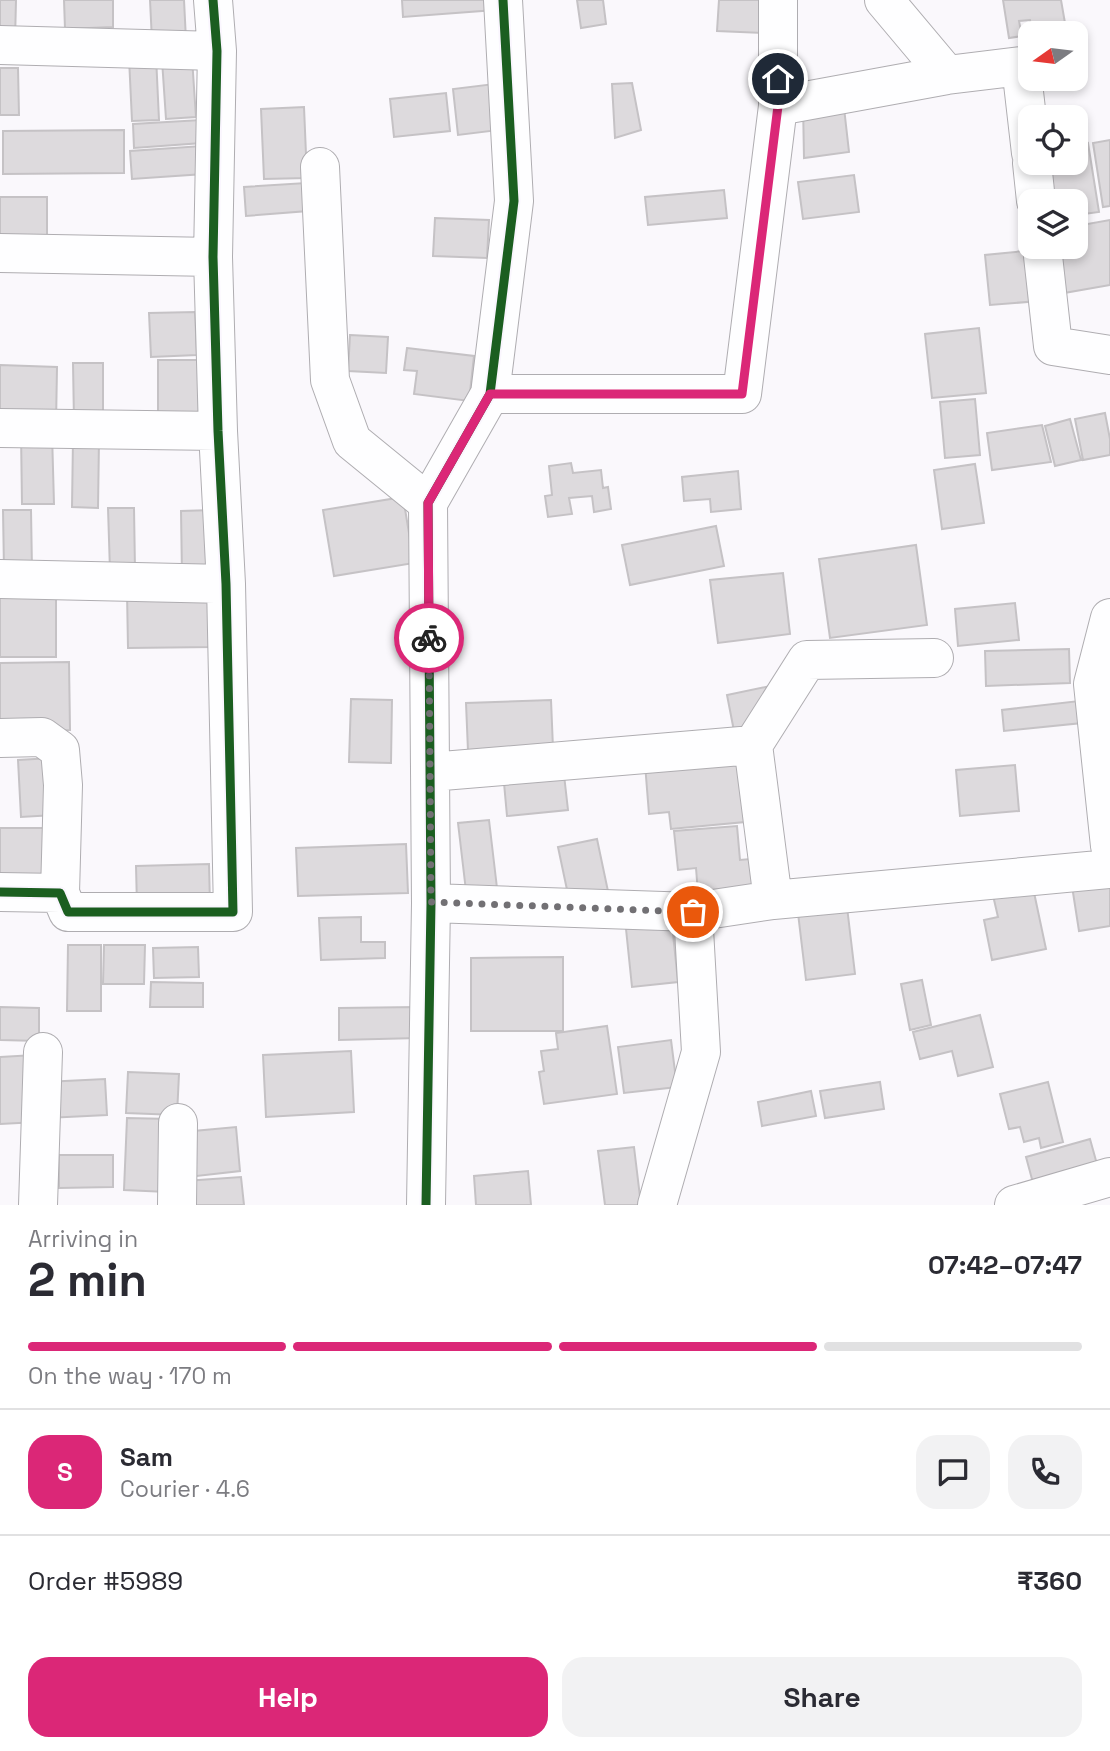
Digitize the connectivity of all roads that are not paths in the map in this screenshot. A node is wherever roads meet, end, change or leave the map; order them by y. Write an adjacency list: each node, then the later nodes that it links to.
1 (214, 0): 6 (street)
2 (503, 0): 15 (street)
3 (778, 0): 9 (street)
4 (884, 0): 7 (street)
5 (0, 45): 6 (street)
6 (217, 51): 12 (street)
7 (947, 75): 8 (street); 9 (street)
8 (1025, 105)
9 (778, 106): 15 (street)
10 (320, 167): 18 (street)
11 (0, 253): 12 (street)
12 (213, 257): 17 (street)
13 (1043, 259): 14 (street)
14 (1110, 355)
15 (490, 394): 18 (street)
16 (0, 428): 17 (street)
17 (218, 431): 20 (street)
18 (428, 503): 25 (street)
19 (0, 579): 20 (street)
20 (226, 584): 29 (street)
21 (1110, 618): 26 (street)
22 (934, 658): 24 (street)
23 (0, 738): 29 (street)
24 (753, 745): 25 (street); 30 (street)
25 (430, 772): 31 (street)
26 (1110, 846)
27 (1110, 869): 30 (street)
28 (0, 892): 29 (street)
29 (60, 893)
30 (773, 900): 32 (street)
31 (431, 902): 32 (street); 38 (street)
32 (693, 912): 39 (street)
33 (43, 1052): 36 (street)
34 (178, 1123): 37 (street)
35 (1110, 1177): 40 (street)
36 (38, 1205)
37 (177, 1205)
38 (426, 1205)
39 (657, 1205)
40 (1014, 1205)

